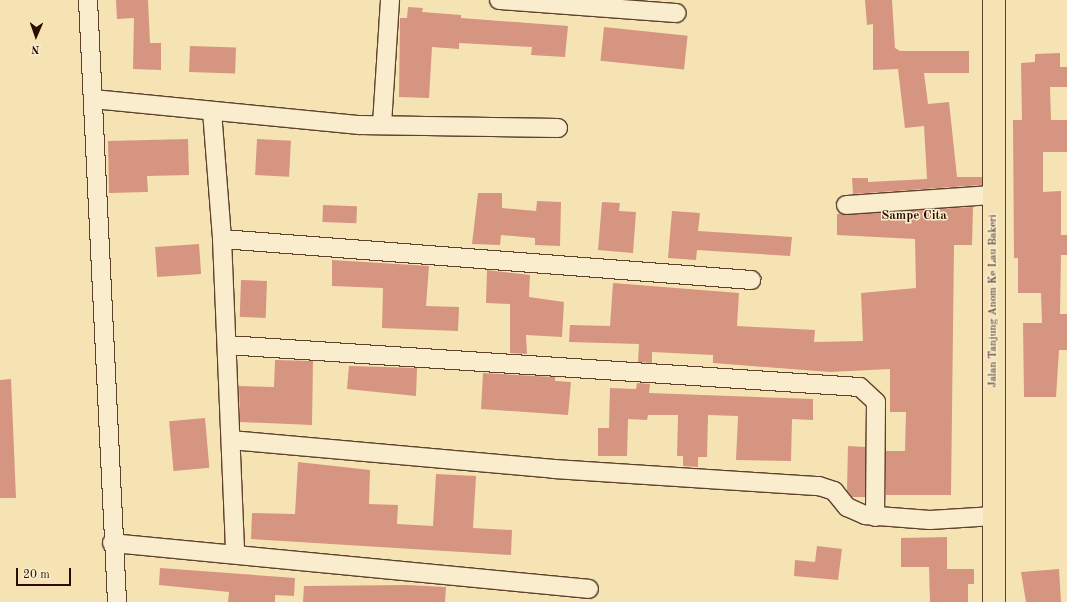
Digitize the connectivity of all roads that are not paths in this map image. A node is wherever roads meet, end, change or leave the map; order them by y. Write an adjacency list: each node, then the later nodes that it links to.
1 (88, 0): 6 (street)
2 (390, 0): 8 (street)
3 (508, 0): 5 (street)
4 (994, 0): 10 (main road, Jalan Tanjung Anom Ke Lau Bakeri)
5 (677, 13)
6 (93, 99): 7 (street); 18 (street)
7 (212, 111): 8 (street); 12 (street)
8 (382, 124): 9 (street)
9 (558, 128)
10 (994, 195): 11 (street); 16 (main road, Jalan Tanjung Anom Ke Lau Bakeri)
11 (846, 205)
12 (222, 239): 13 (street); 14 (street)
13 (751, 280)
14 (227, 345): 15 (street); 17 (street)
15 (231, 440): 17 (street); 19 (street)
16 (994, 516): 17 (street); 22 (main road, Jalan Tanjung Anom Ke Lau Bakeri)
17 (875, 517)
18 (112, 543): 19 (street); 21 (street)
19 (235, 554): 20 (street)
20 (589, 589)
21 (118, 602)
22 (994, 602)

